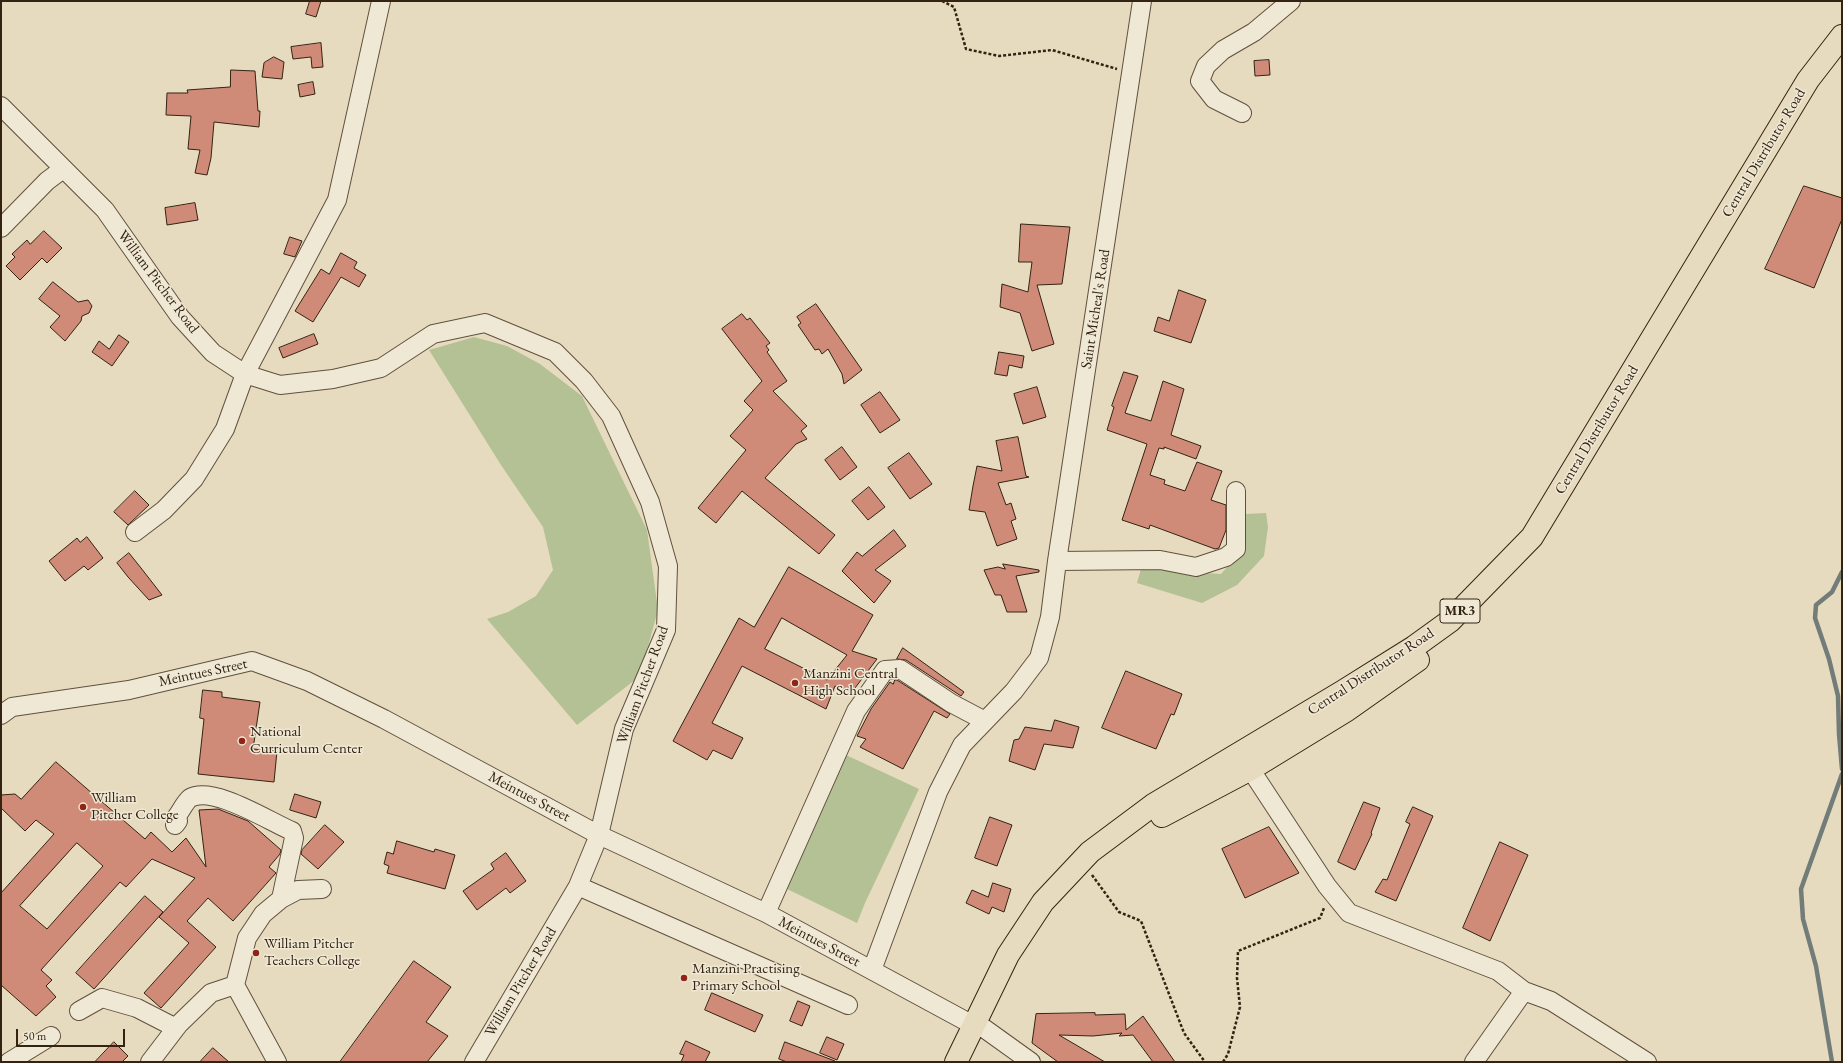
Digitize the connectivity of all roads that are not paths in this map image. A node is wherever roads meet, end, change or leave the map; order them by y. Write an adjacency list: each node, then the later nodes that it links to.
1 (381, 1): 10 (street)
2 (1142, 1): 13 (street, Saint Micheal's Road)
3 (1291, 1): 7 (street)
4 (1842, 36): 16 (highway, Central Distributor Road / MR3)
5 (1842, 54): 16 (highway, Central Distributor Road / MR3)
6 (1, 106): 8 (street, William Pitcher Road)
7 (1242, 112)
8 (64, 169): 9 (street); 10 (street, William Pitcher Road)
9 (1, 228)
10 (245, 374): 12 (street); 18 (street, William Pitcher Road)
11 (1236, 491): 13 (street)
12 (135, 532)
13 (1057, 561): 15 (street, Saint Micheal's Road)
14 (1, 715): 18 (street, Meintues Street)
15 (985, 721): 22 (street); 23 (street, Saint Micheal's Road)
16 (1245, 762): 25 (street); 28 (highway, Central Distributor Road / MR3); 28 (highway, Central Distributor Road / MR3)
17 (175, 824): 21 (street)
18 (599, 835): 19 (street, William Pitcher Road); 22 (street, Meintues Street)
19 (578, 886): 26 (street); 34 (street, William Pitcher Road)
20 (322, 889): 21 (street)
21 (281, 899): 24 (street)
22 (766, 913): 23 (street, Meintues Street)
23 (872, 970): 28 (street, Meintues Street)
24 (235, 986): 29 (street); 33 (street)
25 (1524, 991): 38 (street); 39 (street)
26 (848, 1004)
27 (79, 1011): 29 (street)
28 (979, 1027): 35 (highway, Central Distributor Road / MR3); 36 (highway, Central Distributor Road / MR3); 37 (street, Meintues Street)
29 (176, 1028): 32 (street)
30 (51, 1036): 31 (street)
31 (9, 1062)
32 (150, 1062)
33 (277, 1062)
34 (474, 1062)
35 (956, 1062)
36 (970, 1062)
37 (1031, 1062)
38 (1474, 1062)
39 (1646, 1062)

